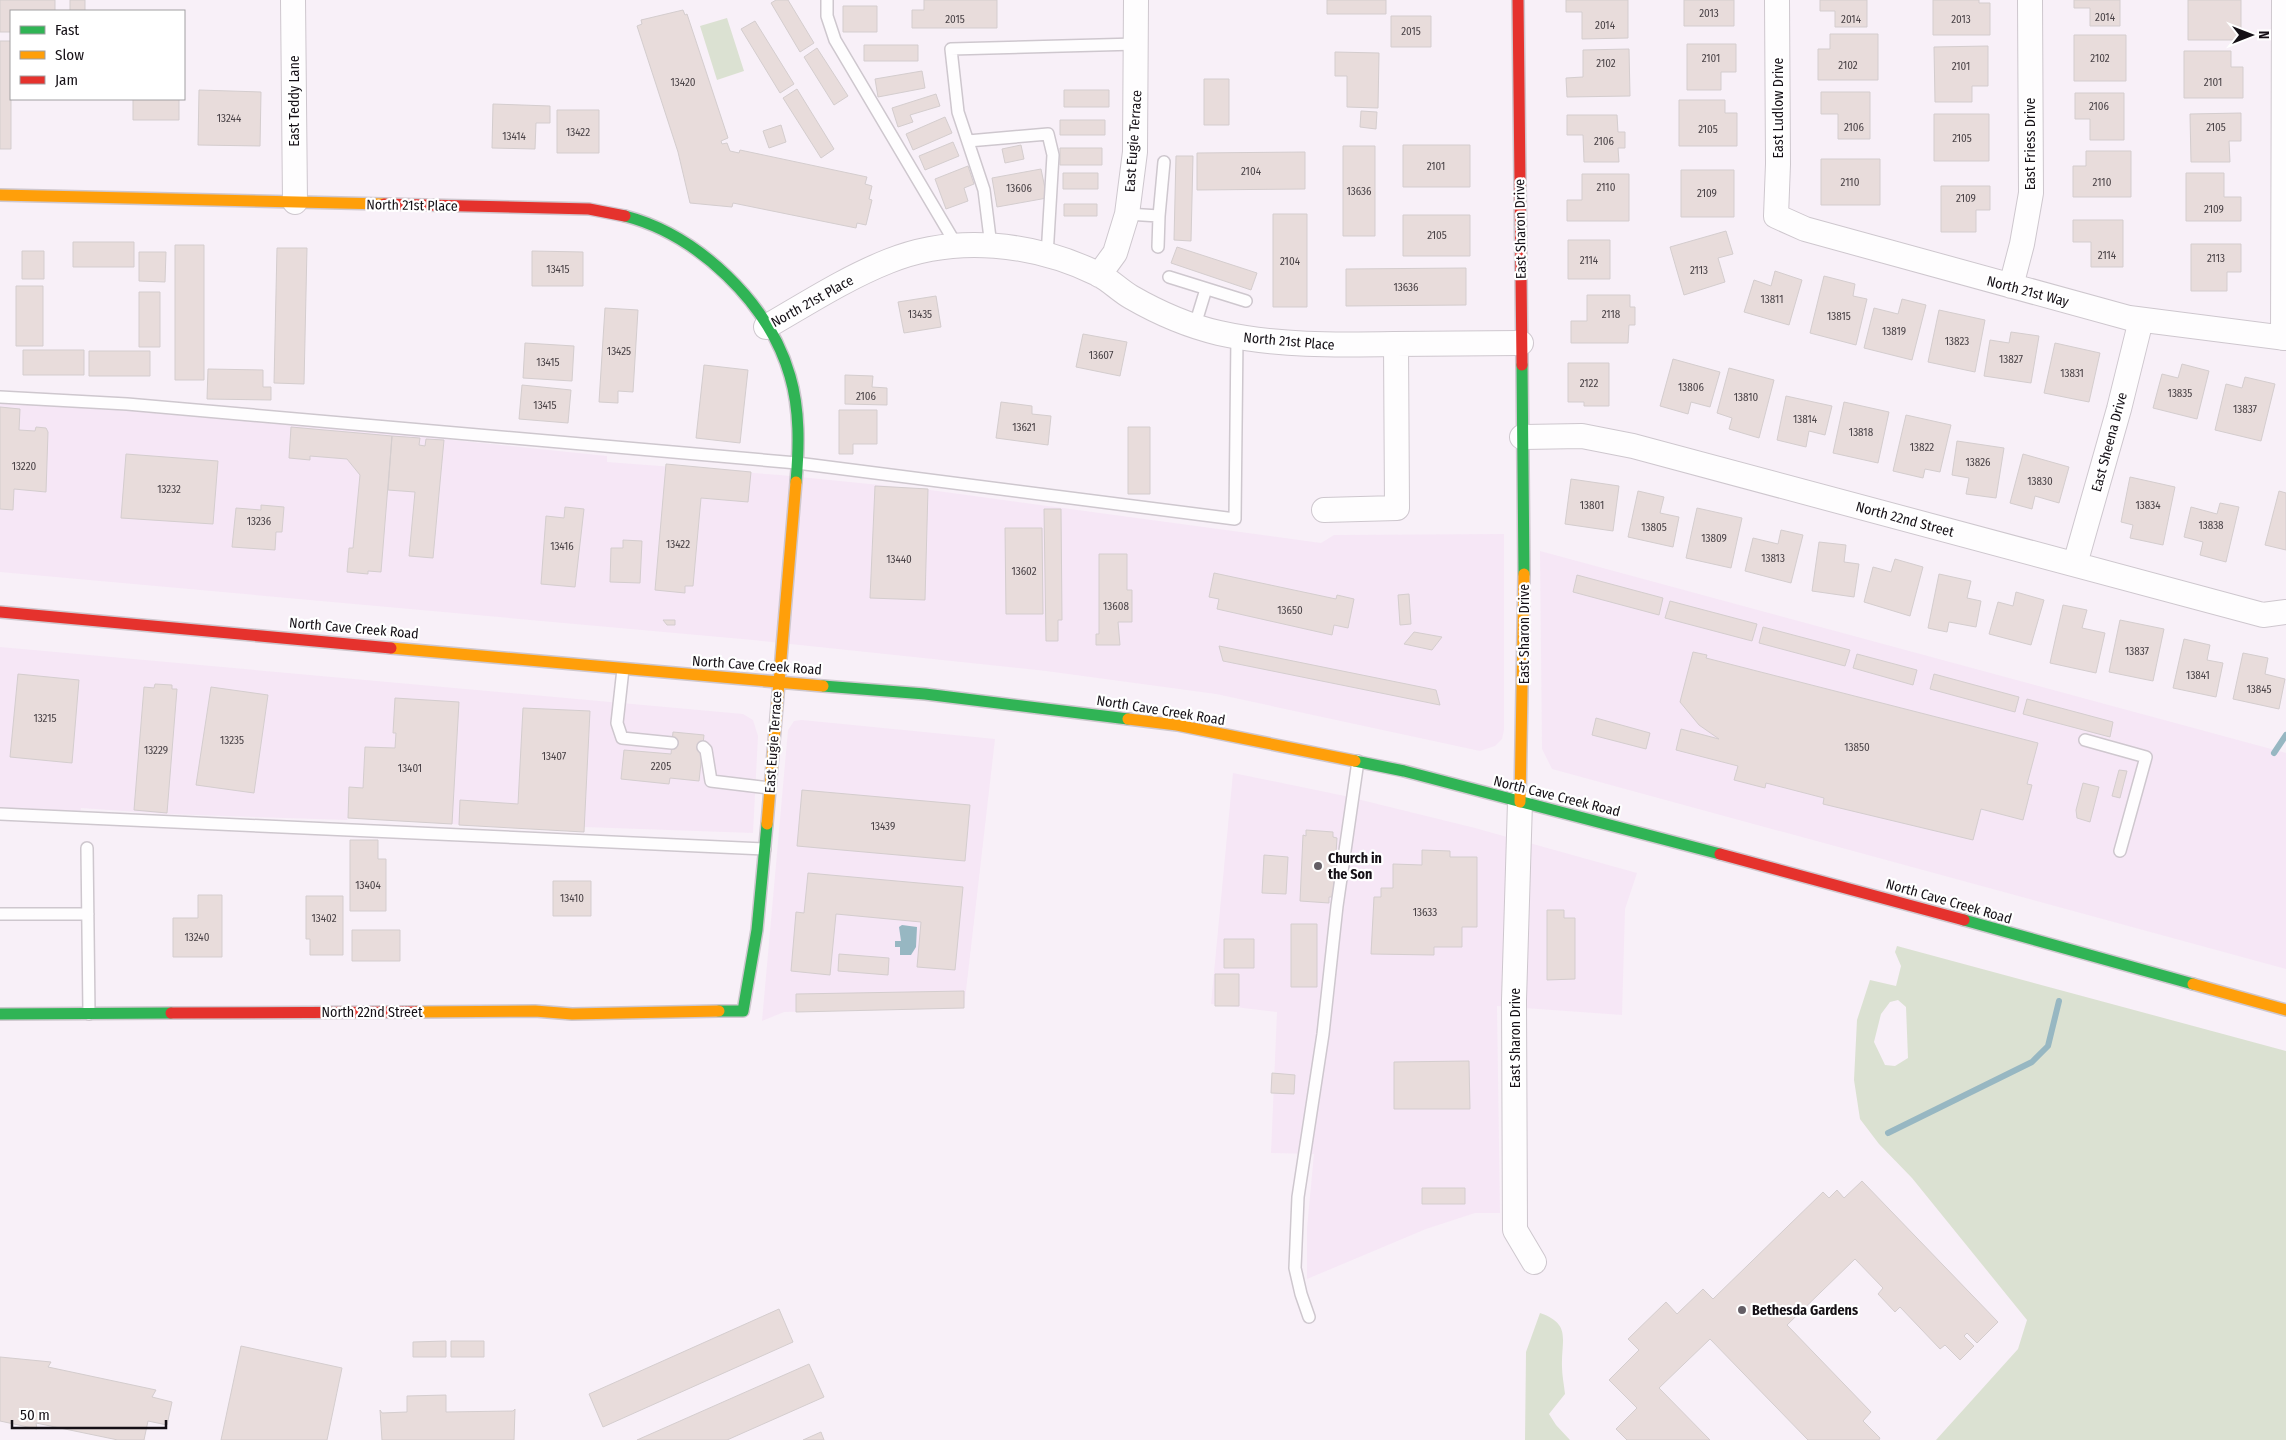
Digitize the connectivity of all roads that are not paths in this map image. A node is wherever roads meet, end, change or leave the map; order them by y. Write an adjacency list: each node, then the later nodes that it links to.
1 (293, 0): 12 (street, East Teddy Lane)
2 (827, 0): 16 (lane)
3 (1136, 0): 8 (street, East Eugie Terrace)
4 (1518, 0): 30 (street, East Sharon Drive)
5 (1777, 0): 15 (street, East Ludlow Drive)
6 (2030, 0): 22 (street, East Friess Drive)
7 (2284, 0): 29 (street)
8 (1136, 44): 9 (lane); 13 (street, East Eugie Terrace)
9 (968, 141): 17 (lane); 19 (lane)
10 (1164, 162): 14 (lane)
11 (0, 195): 12 (street, North 21st Place)
12 (295, 202): 27 (street, North 21st Place)
13 (1127, 214): 14 (lane); 20 (street, East Eugie Terrace)
14 (1159, 216): 18 (lane)
15 (1776, 216): 22 (street, North 21st Way)
16 (957, 246): 17 (street, North 21st Place); 27 (street, North 21st Place)
17 (991, 246): 19 (street, North 21st Place)
18 (1158, 247)
19 (1047, 256): 20 (street, North 21st Place)
20 (1099, 275): 26 (street, North 21st Place)
21 (1169, 277): 23 (lane)
22 (2011, 286): 25 (street, North 21st Way)
23 (1206, 289): 24 (lane); 26 (lane)
24 (1246, 302)
25 (2141, 320): 29 (street, North 21st Way); 36 (street, East Sheena Drive)
26 (1195, 324): 28 (street, North 21st Place)
27 (766, 327): 34 (street, East Eugie Terrace)
28 (1237, 336): 31 (street, North 21st Place); 34 (lane)
29 (2285, 338)
30 (1522, 343): 31 (street, North 21st Place); 33 (street, East Sharon Drive)
31 (1396, 344): 35 (street)
32 (0, 396): 34 (lane)
33 (1522, 437): 36 (street, North 22nd Street); 46 (street, East Sharon Drive)
34 (797, 463): 40 (street, East Eugie Terrace)
35 (1324, 510)
36 (2075, 564): 38 (street, North 22nd Street)
37 (0, 612): 39 (street, North Cave Creek Road)
38 (2286, 612)
39 (623, 667): 40 (street, North Cave Creek Road); 42 (lane)
40 (778, 682): 44 (street, North Cave Creek Road); 45 (street, East Eugie Terrace)
41 (2085, 740): 50 (lane)
42 (672, 743)
43 (703, 747): 45 (lane)
44 (1358, 762): 46 (street, North Cave Creek Road); 58 (lane)
45 (770, 788): 49 (street, East Eugie Terrace)
46 (1520, 802): 53 (street, North Cave Creek Road); 57 (street, East Sharon Drive)
47 (0, 814): 49 (lane)
48 (87, 848): 52 (lane)
49 (765, 849): 54 (street, East Eugie Terrace)
50 (2120, 851)
51 (0, 914): 52 (lane)
52 (88, 914): 56 (lane)
53 (2286, 1010)
54 (743, 1011): 56 (street, North 22nd Street)
55 (0, 1014): 56 (street, North 22nd Street)
56 (89, 1014)
57 (1534, 1262)
58 (1309, 1318)

